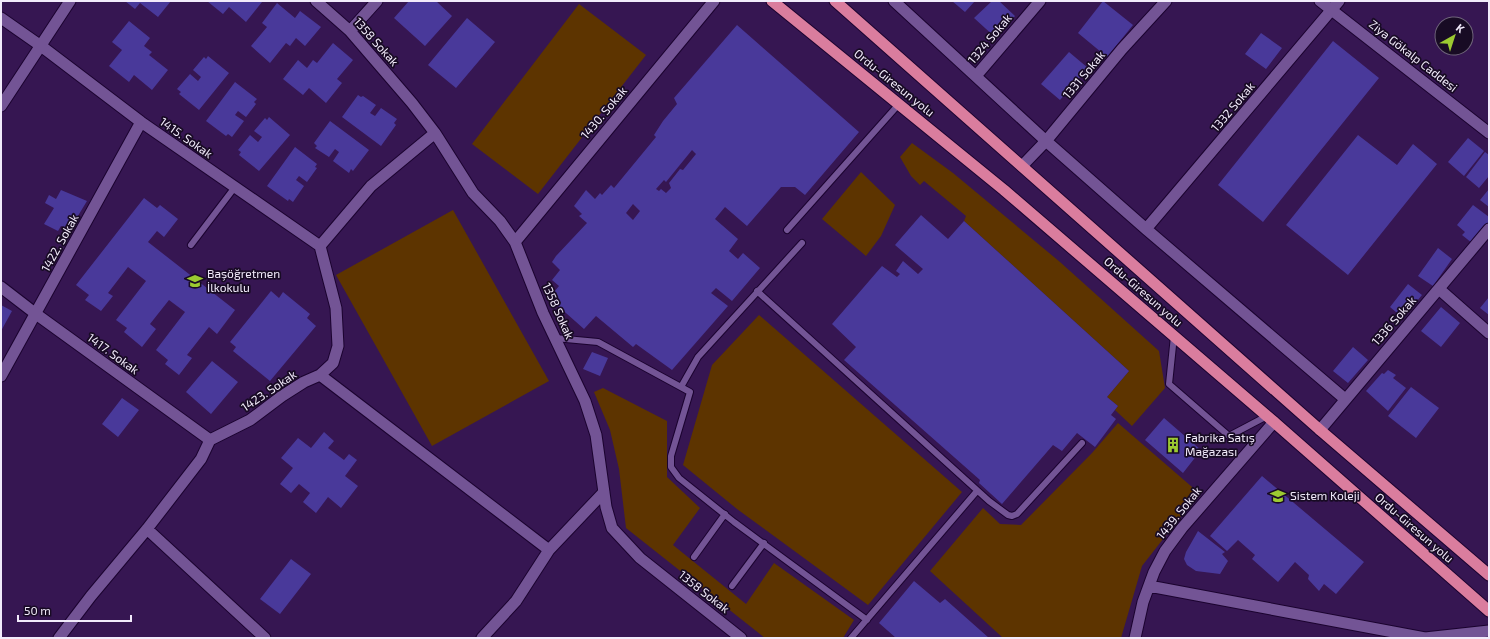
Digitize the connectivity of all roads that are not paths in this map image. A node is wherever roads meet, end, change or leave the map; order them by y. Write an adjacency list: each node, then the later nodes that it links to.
1 (70, 1): 14 (street)
2 (316, 1): 13 (street, 1358 Sokak)
3 (377, 1): 13 (street)
4 (714, 1): 27 (street, 1430. Sokak)
5 (772, 1): 16 (highway, Ordu-Giresun yolu)
6 (834, 1): 22 (highway, Ordu-Giresun yolu)
7 (894, 1): 15 (street)
8 (1040, 1): 15 (street, 1324 Sokak)
9 (1166, 1): 21 (street, 1331 Sokak)
10 (1320, 1): 11 (street, Ziya Gökalp Caddesi)
11 (1336, 5): 20 (street, Ziya Gökalp Caddesi); 24 (street, 1332 Sokak)
12 (1, 18): 14 (street, 1415. Sokak)
13 (350, 31): 19 (street, 1358 Sokak)
14 (41, 46): 17 (street); 18 (street, 1415. Sokak)
15 (976, 76): 21 (street)
16 (899, 104): 26 (lane); 36 (highway, Ordu-Giresun yolu)
17 (1, 106)
18 (140, 122): 23 (street, 1415. Sokak); 34 (street, 1422. Sokak)
19 (435, 133): 27 (street, 1358 Sokak); 30 (street)
20 (1489, 133)
21 (1046, 141): 22 (street, 1331 Sokak); 24 (street)
22 (1022, 166): 43 (highway, Ordu-Giresun yolu)
23 (235, 187): 29 (lane); 30 (street, 1415. Sokak)
24 (1146, 229): 41 (street)
25 (1489, 229): 32 (street, 1336 Sokak)
26 (787, 230)
27 (515, 242): 37 (street, 1358 Sokak)
28 (802, 243): 33 (lane)
29 (191, 245)
30 (320, 246): 38 (street, 1423. Sokak)
31 (1, 287): 34 (street, 1417. Sokak)
32 (1439, 289): 35 (street); 41 (street, 1336 Sokak)
33 (757, 291): 40 (lane); 46 (lane)
34 (36, 314): 39 (street, 1422. Sokak); 44 (street, 1417. Sokak)
35 (1489, 333)
36 (1174, 336): 42 (highway, Ordu-Giresun yolu); 42 (lane)
37 (555, 338): 40 (lane); 47 (street, 1358 Sokak)
38 (320, 375): 44 (street, 1423. Sokak); 51 (street)
39 (1, 376)
40 (681, 387): 48 (lane)
41 (1345, 399): 43 (street, 1336 Sokak)
42 (1270, 419): 55 (street, 1439. Sokak); 56 (highway, Ordu-Giresun yolu)
43 (1320, 430): 53 (highway, Ordu-Giresun yolu)
44 (210, 440): 49 (street)
45 (1082, 443): 46 (lane)
46 (977, 491): 57 (lane)
47 (604, 492): 51 (street); 62 (street, 1358 Sokak)
48 (725, 514): 50 (lane); 52 (lane)
49 (147, 529): 59 (street); 60 (street)
50 (764, 543): 54 (lane); 57 (lane)
51 (549, 550): 61 (street)
52 (694, 557)
53 (1489, 575)
54 (732, 586)
55 (1149, 586): 58 (street); 64 (street, 1439. Sokak)
56 (1489, 611)
57 (867, 620): 63 (lane)
58 (1489, 631)
59 (59, 638)
60 (266, 638)
61 (483, 638)
62 (741, 638)
63 (851, 638)
64 (1135, 638)

